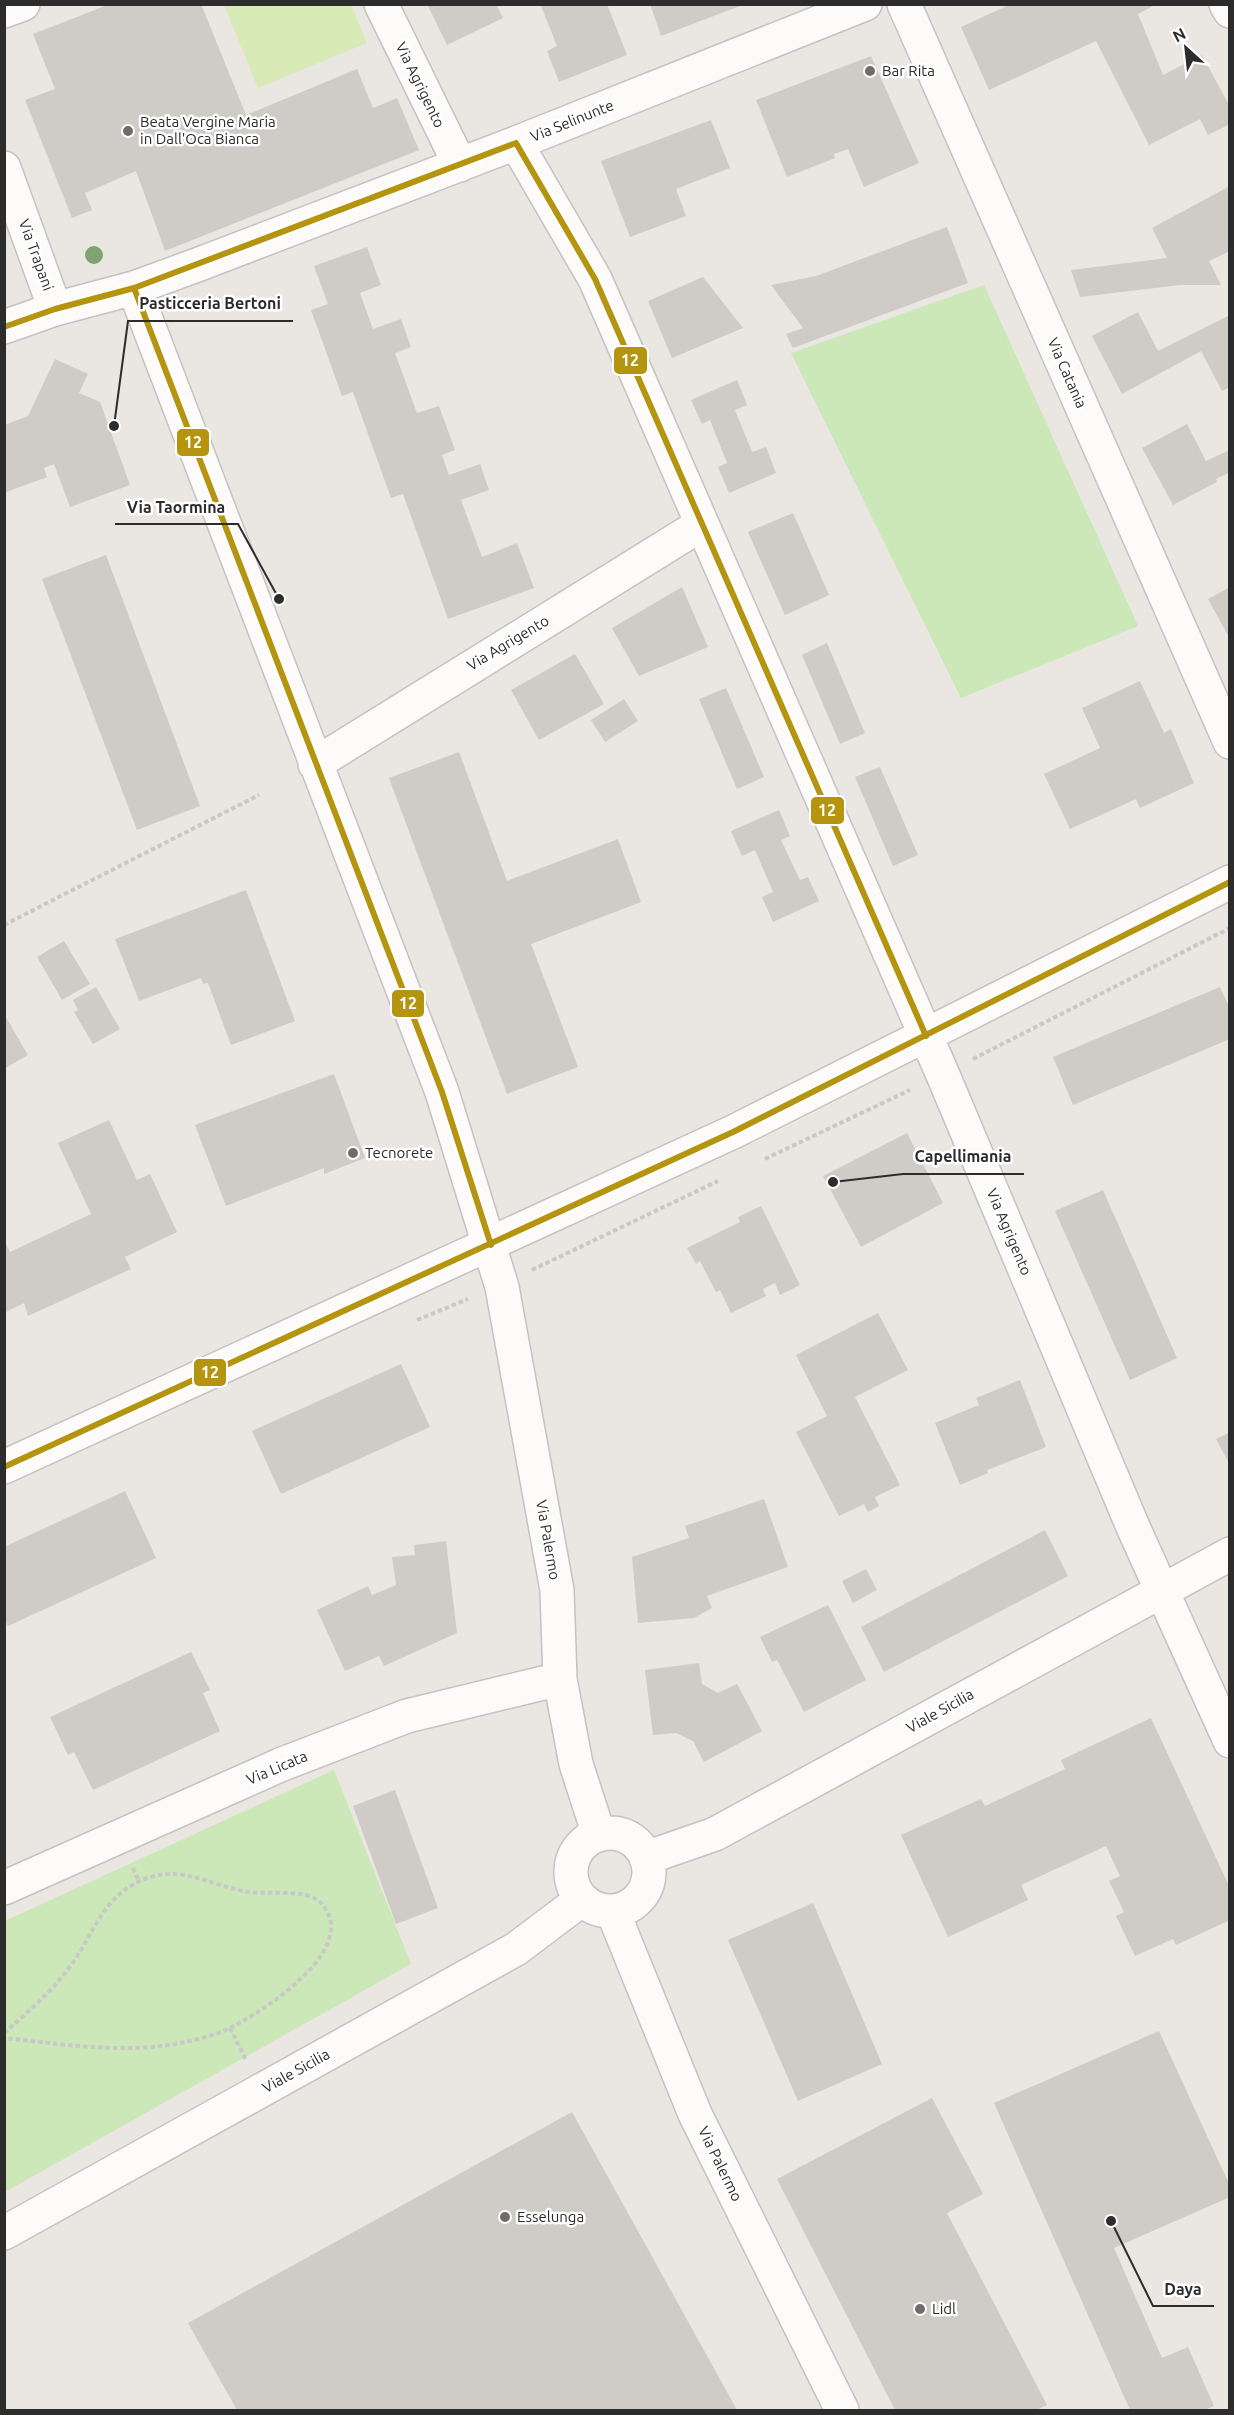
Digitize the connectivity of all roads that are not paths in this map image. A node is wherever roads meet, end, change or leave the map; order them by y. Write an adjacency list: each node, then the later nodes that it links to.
1 (22, 4): 6 (street)
2 (381, 4): 9 (street, Via Agrigento)
3 (866, 4): 8 (street, Via Selinunte)
4 (904, 4): 15 (street, Via Catania)
5 (1226, 4): 7 (street)
6 (4, 11)
7 (1230, 11)
8 (516, 143): 9 (street, Via Selinunte); 14 (street, Via Agrigento)
9 (460, 165): 11 (street, Via Selinunte)
10 (4, 168): 12 (street, Via Trapani)
11 (134, 288): 12 (street, Via Selinunte); 16 (street, Via Palermo)
12 (55, 309): 13 (street, Via Selinunte)
13 (4, 327)
14 (702, 524): 16 (street, Via Agrigento); 18 (street, Via Agrigento)
15 (1230, 742)
16 (315, 764): 19 (street, Via Palermo)
17 (1230, 882): 18 (street)
18 (926, 1036): 19 (street); 22 (street, Via Agrigento)
19 (491, 1245): 20 (street); 23 (street, Via Palermo)
20 (4, 1467)
21 (1230, 1554): 22 (street, Viale Sicilia)
22 (1161, 1590): 24 (street, Via Agrigento); 26 (street, Viale Sicilia)
23 (560, 1679): 25 (street, Via Palermo); 27 (street, Via Licata)
24 (1230, 1741)
25 (599, 1835): 26 (street); 28 (street)
26 (646, 1858): 29 (street)
27 (4, 1888)
28 (581, 1900): 29 (street); 30 (street, Viale Sicilia)
29 (613, 1912): 31 (street, Via Palermo)
30 (4, 2233)
31 (842, 2410)

